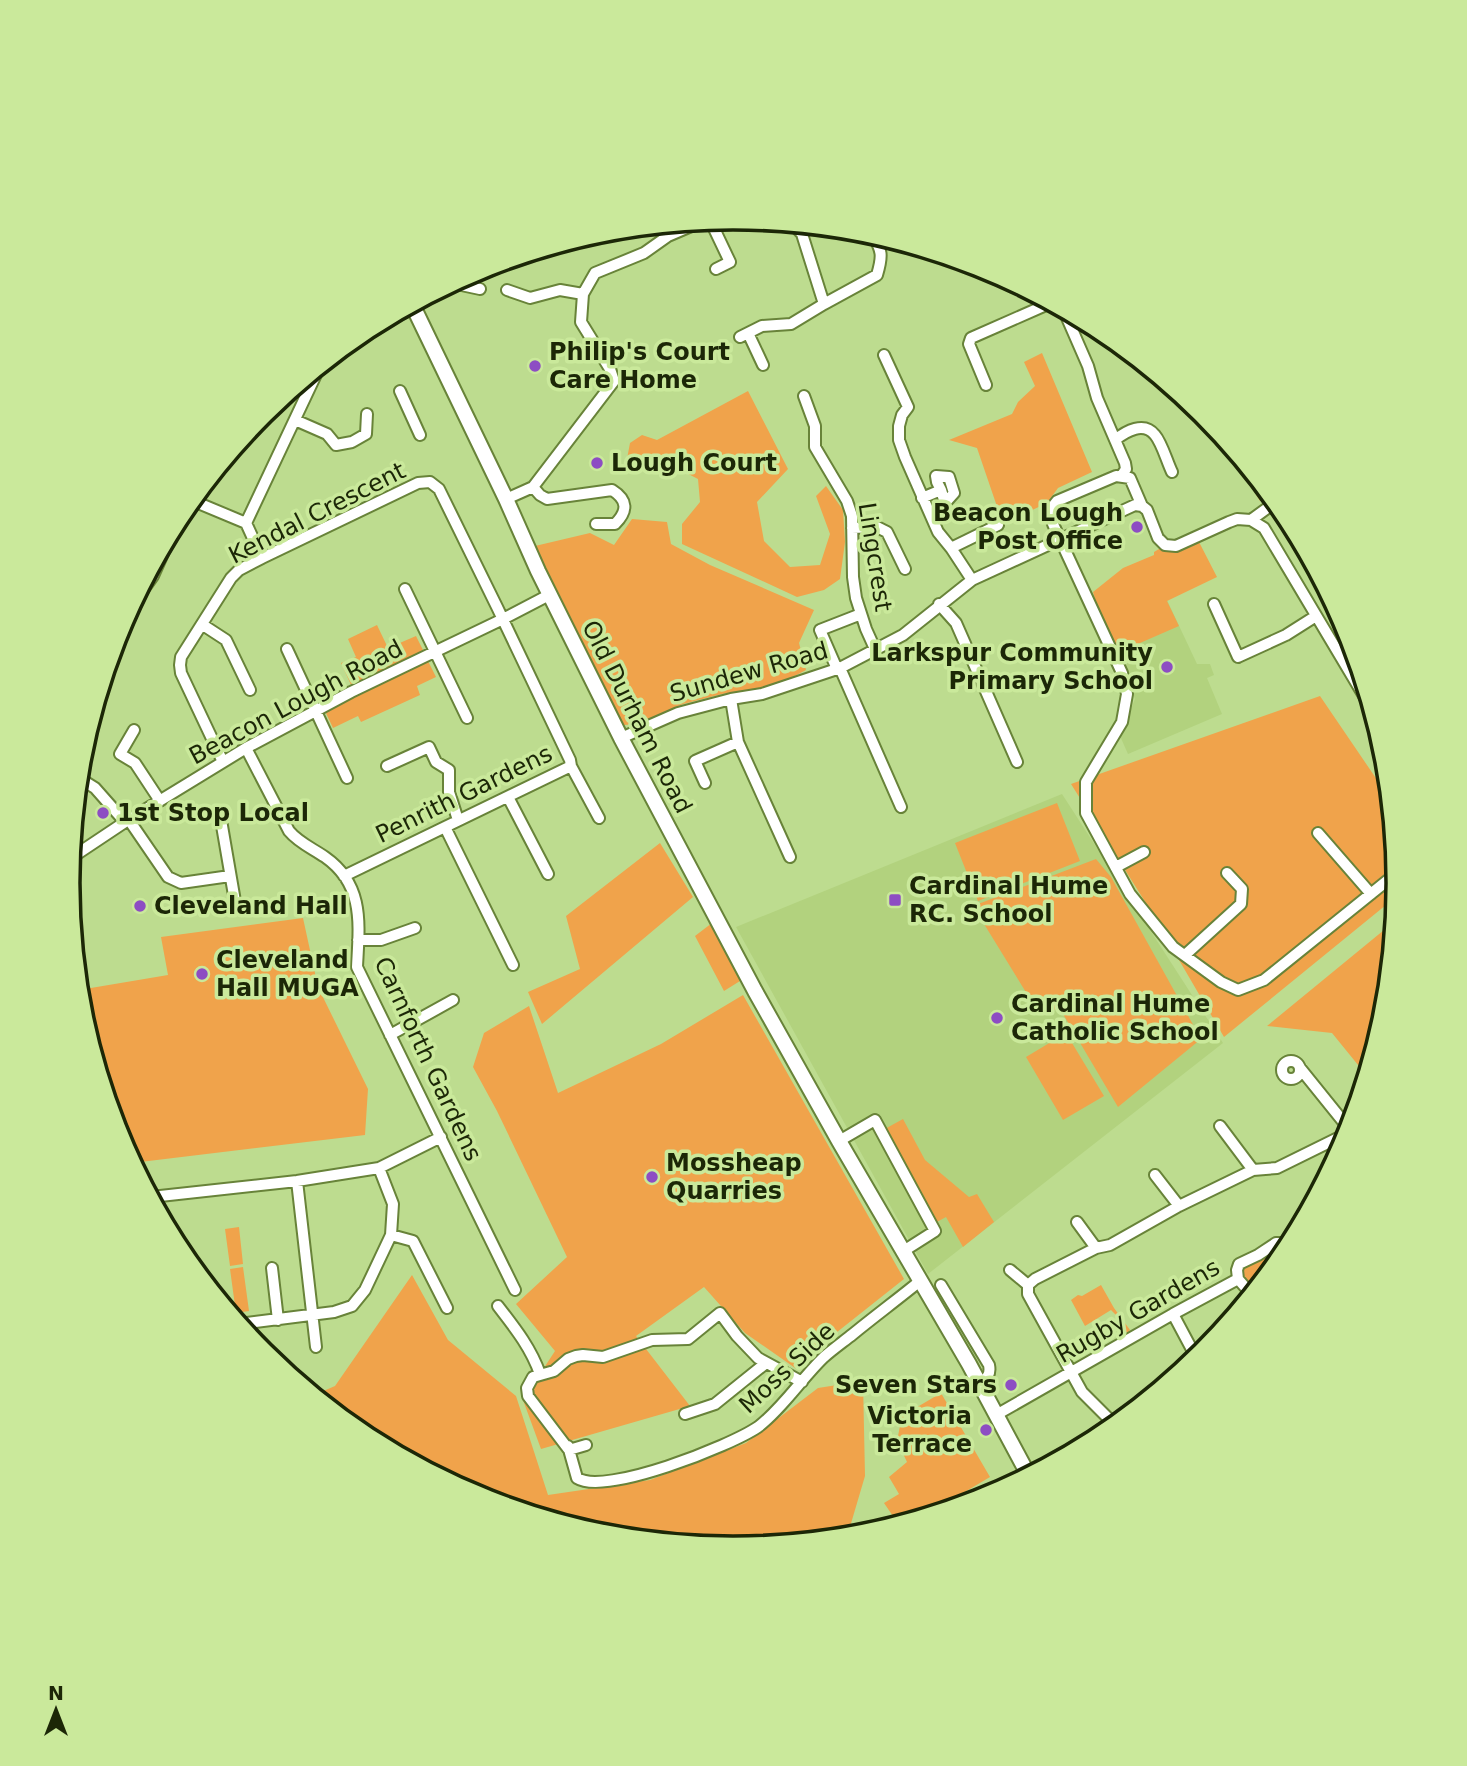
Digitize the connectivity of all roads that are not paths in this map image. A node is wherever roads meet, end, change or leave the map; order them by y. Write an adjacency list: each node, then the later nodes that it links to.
1 (715, 230): 5 (street)
2 (675, 233): 9 (street)
3 (802, 234): 10 (street)
4 (879, 247): 10 (street)
5 (716, 269)
6 (469, 287): 7 (street)
7 (480, 289)
8 (507, 290): 9 (street)
9 (583, 294): 26 (street)
10 (824, 304): 15 (street)
11 (1041, 307): 17 (street)
12 (416, 312): 29 (main road, Old Durham Road)
13 (1069, 323): 23 (street)
14 (884, 355): 28 (street)
15 (763, 365)
16 (311, 385): 21 (street)
17 (986, 385)
18 (400, 391): 22 (street)
19 (804, 396): 37 (street, Lingcrest)
20 (367, 414): 21 (street)
21 (295, 420): 34 (street)
22 (420, 435)
23 (1115, 440): 24 (street); 25 (street)
24 (1172, 472)
25 (1122, 475): 31 (street); 38 (street)
26 (533, 487): 29 (street); 35 (street)
27 (941, 490): 28 (street)
28 (922, 498): 39 (street)
29 (506, 499): 44 (main road, Old Durham Road)
30 (202, 504): 34 (street)
31 (1142, 506): 33 (street); 38 (street, Sundew Road)
32 (1268, 508): 33 (street)
33 (1251, 520): 48 (street)
34 (246, 523): 40 (street)
35 (596, 524)
36 (998, 526): 39 (street)
37 (852, 528): 41 (street); 47 (street, Lingcrest)
38 (1060, 538): 42 (street, Sundew Road); 85 (street)
39 (951, 548): 42 (street)
40 (262, 558): 49 (street, Kendal Crescent); 50 (street, Kendal Crescent)
41 (905, 569)
42 (972, 580): 45 (street, Sundew Road)
43 (405, 589): 53 (street)
44 (549, 595): 49 (street, Beacon Lough Road); 63 (main road, Old Durham Road)
45 (939, 604): 52 (street, Sundew Road); 67 (street)
46 (1214, 604): 48 (street)
47 (861, 614): 52 (street, Lingcrest); 56 (street)
48 (1316, 616): 54 (street)
49 (503, 619): 53 (street, Beacon Lough Road); 69 (street, Penrith Gardens)
50 (203, 625): 58 (street); 66 (street, Kendal Crescent)
51 (287, 649): 60 (street)
52 (875, 649): 56 (street, Sundew Road)
53 (434, 653): 60 (street, Beacon Lough Road); 61 (street)
54 (1344, 662): 55 (street); 57 (street)
55 (1348, 662)
56 (838, 669): 59 (street, Sundew Road); 75 (street)
57 (1353, 678)
58 (250, 690)
59 (731, 699): 63 (street, Sundew Road); 64 (street)
60 (316, 710): 65 (street, Beacon Lough Road); 70 (street)
61 (467, 718)
62 (134, 730): 74 (street)
63 (621, 738): 104 (main road, Old Durham Road)
64 (738, 742): 71 (street); 84 (street)
65 (246, 748): 66 (street, Beacon Lough Road); 89 (street, Carnforth Gardens)
66 (223, 762): 74 (street, Beacon Lough Road)
67 (1017, 762)
68 (387, 766): 78 (street)
69 (571, 766): 73 (street, Penrith Gardens); 76 (street)
70 (348, 778)
71 (705, 783)
72 (88, 784): 79 (street)
73 (508, 797): 78 (street, Penrith Gardens); 87 (street)
74 (160, 801): 79 (street, Beacon Lough Road)
75 (901, 807)
76 (600, 818)
77 (221, 820): 88 (street)
78 (458, 820): 80 (street, Penrith Gardens)
79 (127, 821): 82 (street, Beacon Lough Road); 88 (street)
80 (445, 827): 89 (street, Penrith Gardens); 96 (street)
81 (1318, 832): 91 (street)
82 (81, 851)
83 (1144, 852): 85 (street)
84 (790, 857)
85 (1115, 867): 95 (street)
86 (1227, 873): 95 (street)
87 (548, 874)
88 (230, 876): 92 (street)
89 (344, 876): 94 (street, Carnforth Gardens)
90 (1386, 882): 91 (street)
91 (1371, 894): 95 (street)
92 (236, 907)
93 (415, 928): 94 (street)
94 (358, 940): 98 (street, Carnforth Gardens)
95 (1185, 955)
96 (513, 965)
97 (453, 1000): 98 (street)
98 (390, 1035): 102 (street, Carnforth Gardens)
99 (1300, 1068): 100 (street)
100 (1342, 1121)
101 (1220, 1126): 106 (street)
102 (441, 1137): 105 (street); 123 (street, Carnforth Gardens)
103 (1334, 1139): 106 (street)
104 (839, 1142): 115 (main road, Old Durham Road); 115 (street)
105 (379, 1168): 108 (street); 112 (street)
106 (1253, 1170): 110 (street)
107 (1156, 1175): 110 (street)
108 (297, 1181): 109 (street); 127 (street)
109 (161, 1196)
110 (1179, 1206): 114 (street)
111 (1077, 1222): 114 (street)
112 (391, 1235): 125 (street); 127 (street)
113 (1278, 1243): 118 (street, Rugby Gardens)
114 (1096, 1248): 121 (street)
115 (902, 1252): 119 (main road, Old Durham Road)
116 (272, 1268): 128 (street)
117 (1010, 1270): 121 (street)
118 (1238, 1279): 122 (street); 126 (street, Rugby Gardens)
119 (920, 1281): 135 (street, Moss Side); 136 (main road, Old Durham Road)
120 (941, 1285): 136 (street)
121 (1028, 1285): 134 (street)
122 (1247, 1287)
123 (515, 1290)
124 (498, 1306): 133 (street)
125 (447, 1308)
126 (1173, 1314): 131 (street); 134 (street, Rugby Gardens)
127 (313, 1315): 128 (street); 130 (street)
128 (278, 1320): 129 (street)
129 (253, 1324)
130 (316, 1347)
131 (1191, 1348)
132 (766, 1363): 133 (street); 135 (street); 137 (street)
133 (540, 1374): 140 (street)
134 (1070, 1374): 138 (street, Rugby Gardens); 139 (street)
135 (802, 1382): 140 (street, Moss Side)
136 (979, 1384): 138 (main road, Old Durham Road)
137 (685, 1414)
138 (996, 1415): 142 (main road, Old Durham Road)
139 (1108, 1418)
140 (566, 1445): 141 (street)
141 (586, 1446)
142 (1025, 1468)

